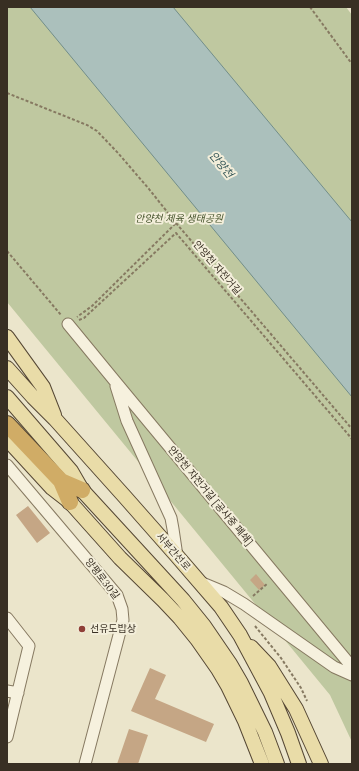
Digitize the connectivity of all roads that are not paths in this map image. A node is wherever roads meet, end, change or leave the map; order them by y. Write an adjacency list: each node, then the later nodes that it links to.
1 (68, 324): 4 (street, 안양천 자전거길 [공사중 폐쇄])
2 (7, 337): 6 (main road)
3 (7, 368): 6 (main road, 서부간선로)
4 (114, 380): 13 (street); 17 (street, 안양천 자전거길 [공사중 폐쇄])
5 (7, 397): 11 (main road)
6 (55, 419): 13 (main road, 서부간선로)
7 (7, 424): 10 (highway)
8 (7, 439): 12 (main road)
9 (9, 471): 22 (street, 양평로30길)
10 (61, 481): 11 (highway); 12 (highway)
11 (82, 490): 25 (main road)
12 (70, 502): 21 (main road)
13 (177, 556): 14 (main road, 서부간선로)
14 (198, 581): 16 (main road, 서부간선로); 18 (street)
15 (7, 618): 19 (street)
16 (240, 635): 26 (main road, 서부간선로); 27 (main road)
17 (352, 667)
18 (352, 675)
19 (12, 692): 20 (street)
20 (7, 737)
21 (254, 744): 23 (main road); 24 (main road)
22 (85, 764)
23 (252, 764)
24 (262, 764)
25 (277, 764)
26 (299, 764)
27 (321, 764)

